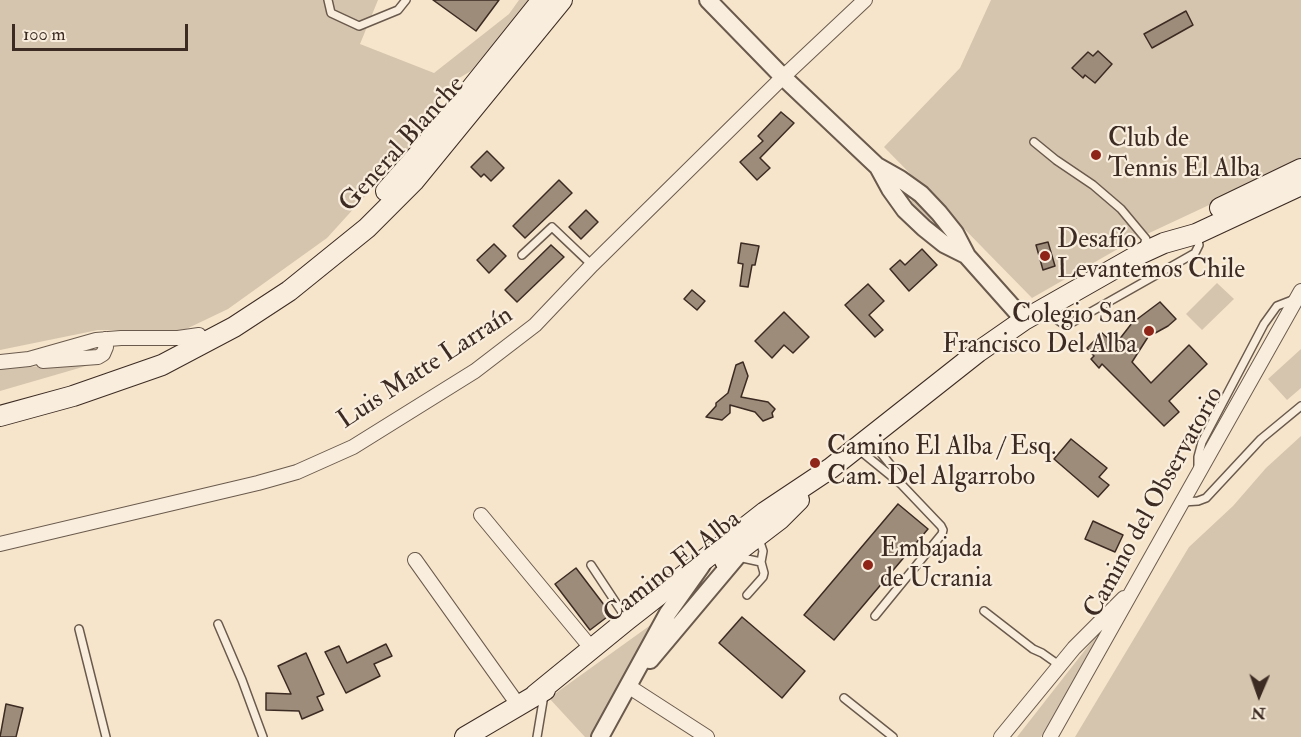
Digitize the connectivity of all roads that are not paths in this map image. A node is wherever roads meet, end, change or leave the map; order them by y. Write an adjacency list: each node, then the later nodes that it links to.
1 (328, 0): 2 (lane)
2 (406, 0)
3 (542, 0): 18 (main road, General Blanche)
4 (562, 0): 22 (main road, General Blanche)
5 (865, 0): 7 (street, Luis Matte Larraín)
6 (714, 2): 7 (street)
7 (783, 77): 14 (street, Luis Matte Larraín); 17 (street)
8 (1034, 142): 12 (lane)
9 (1301, 169): 12 (main road, Camino El Alba)
10 (1301, 185): 11 (main road, Camino El Alba)
11 (1196, 234): 12 (main road, Camino El Alba); 16 (lane)
12 (1150, 245): 16 (main road, Camino El Alba)
13 (522, 255): 14 (lane)
14 (592, 265): 28 (street, Luis Matte Larraín)
15 (1299, 295): 26 (street, Camino del Observatorio)
16 (1047, 306): 17 (main road, Camino El Alba)
17 (1024, 321): 23 (main road, Camino El Alba)
18 (199, 335): 19 (street); 20 (main road, General Blanche)
19 (0, 362)
20 (0, 405)
21 (1301, 406): 26 (lane)
22 (0, 416)
23 (863, 443): 24 (main road, Camino El Alba); 25 (lane); 25 (lane)
24 (831, 468): 29 (main road, Camino El Alba); 30 (main road, Camino El Alba)
25 (901, 484): 38 (lane)
26 (1183, 502): 34 (street, Camino del Observatorio)
27 (481, 515): 42 (street)
28 (0, 544)
29 (747, 546): 32 (lane); 32 (lane); 35 (main road, Camino El Alba); 44 (street)
30 (707, 559): 35 (street); 39 (main road, Camino El Alba)
31 (415, 560): 45 (street)
32 (761, 562): 36 (lane)
33 (591, 565): 39 (lane)
34 (1136, 586): 43 (street); 55 (street, Camino del Observatorio)
35 (685, 591): 44 (street); 45 (main road, Camino El Alba)
36 (747, 595)
37 (984, 611): 43 (lane)
38 (874, 616)
39 (627, 620): 42 (main road, Camino El Alba)
40 (218, 624): 48 (lane)
41 (79, 629): 47 (lane)
42 (592, 649): 45 (main road, Camino El Alba)
43 (1059, 665): 54 (street)
44 (628, 686): 51 (street); 52 (street)
45 (533, 697): 49 (main road, Camino El Alba); 50 (lane)
46 (844, 698): 53 (lane)
47 (106, 737)
48 (263, 737)
49 (465, 737)
50 (537, 737)
51 (600, 737)
52 (707, 737)
53 (893, 737)
54 (1001, 737)
55 (1050, 737)

